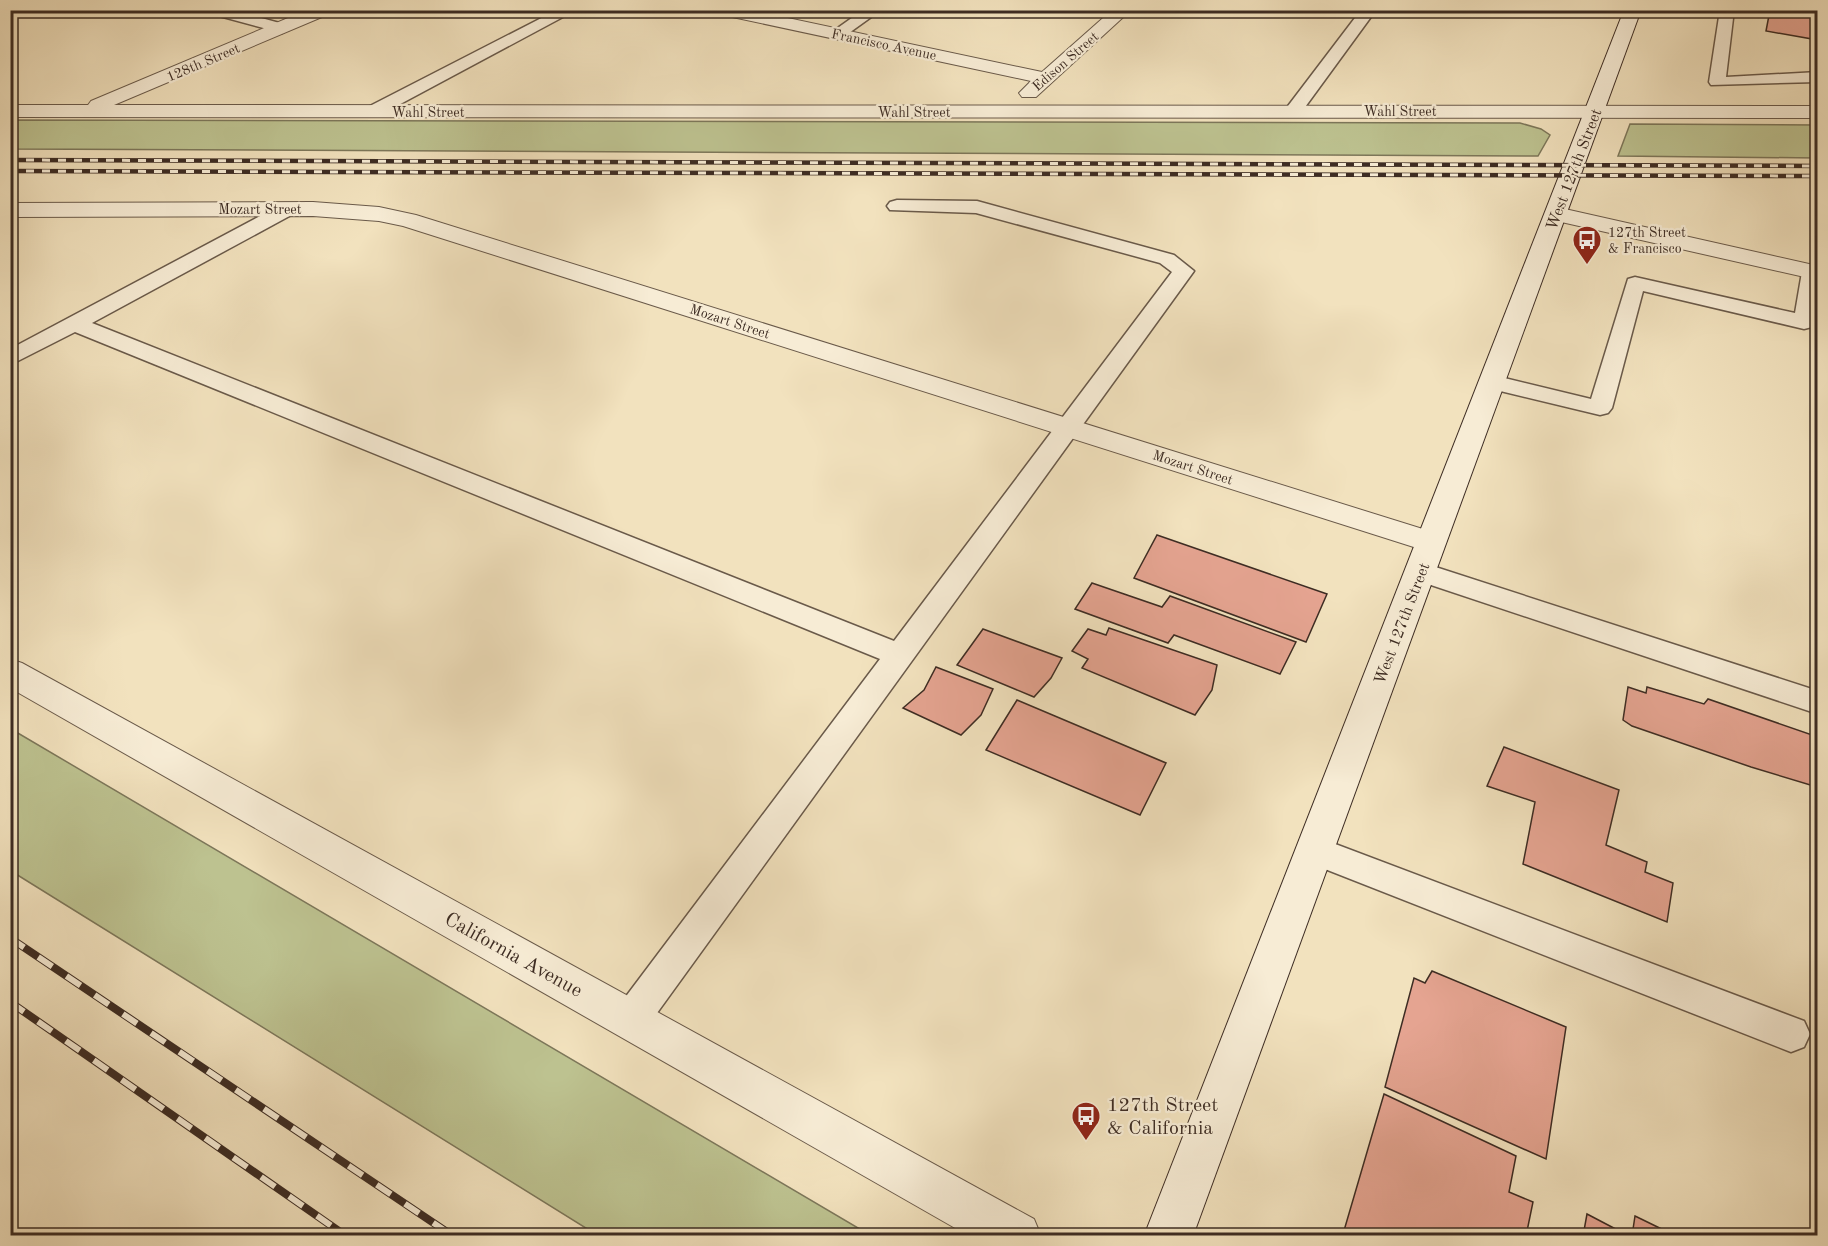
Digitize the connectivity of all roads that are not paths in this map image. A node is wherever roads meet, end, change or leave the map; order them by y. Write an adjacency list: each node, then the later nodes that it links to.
1 (213, 10): 10 (lane)
2 (323, 10): 10 (street, 128th Street)
3 (569, 10): 19 (lane)
4 (723, 10): 11 (street, Francisco Avenue)
5 (874, 10): 11 (lane)
6 (1123, 10): 13 (street, Edison Street)
7 (1369, 10): 15 (lane)
8 (1633, 10): 17 (street, West 127th Street)
9 (1727, 10): 12 (lane)
10 (282, 28): 18 (street, 128th Street)
11 (837, 34): 13 (street, Francisco Avenue)
12 (1818, 77)
13 (1046, 78): 20 (street, Edison Street)
14 (10, 95): 18 (street)
15 (1294, 110): 17 (street, Wahl Street); 20 (street, Wahl Street)
16 (10, 111): 18 (street, Wahl Street)
17 (1595, 111): 21 (street, Wahl Street); 25 (street, West 127th Street)
18 (81, 112): 19 (street, Wahl Street)
19 (372, 112): 20 (street, Wahl Street)
20 (1007, 112)
21 (1818, 112)
22 (897, 206): 30 (lane)
23 (288, 209): 24 (street, Mozart Street); 27 (lane); 30 (street, Mozart Street)
24 (10, 210)
25 (1556, 214): 26 (street); 29 (street, West 127th Street)
26 (1815, 272): 29 (lane)
27 (75, 324): 28 (lane); 32 (lane)
28 (10, 358)
29 (1492, 381): 31 (street, West 127th Street)
30 (1069, 428): 31 (street, Mozart Street); 32 (lane)
31 (1426, 556): 34 (lane); 35 (street, West 127th Street)
32 (900, 655): 36 (lane)
33 (10, 672): 36 (street, California Avenue)
34 (1818, 703)
35 (1314, 850): 37 (lane); 39 (street, West 127th Street)
36 (631, 1019): 38 (street, California Avenue)
37 (1791, 1034)
38 (1017, 1236)
39 (1168, 1236)

